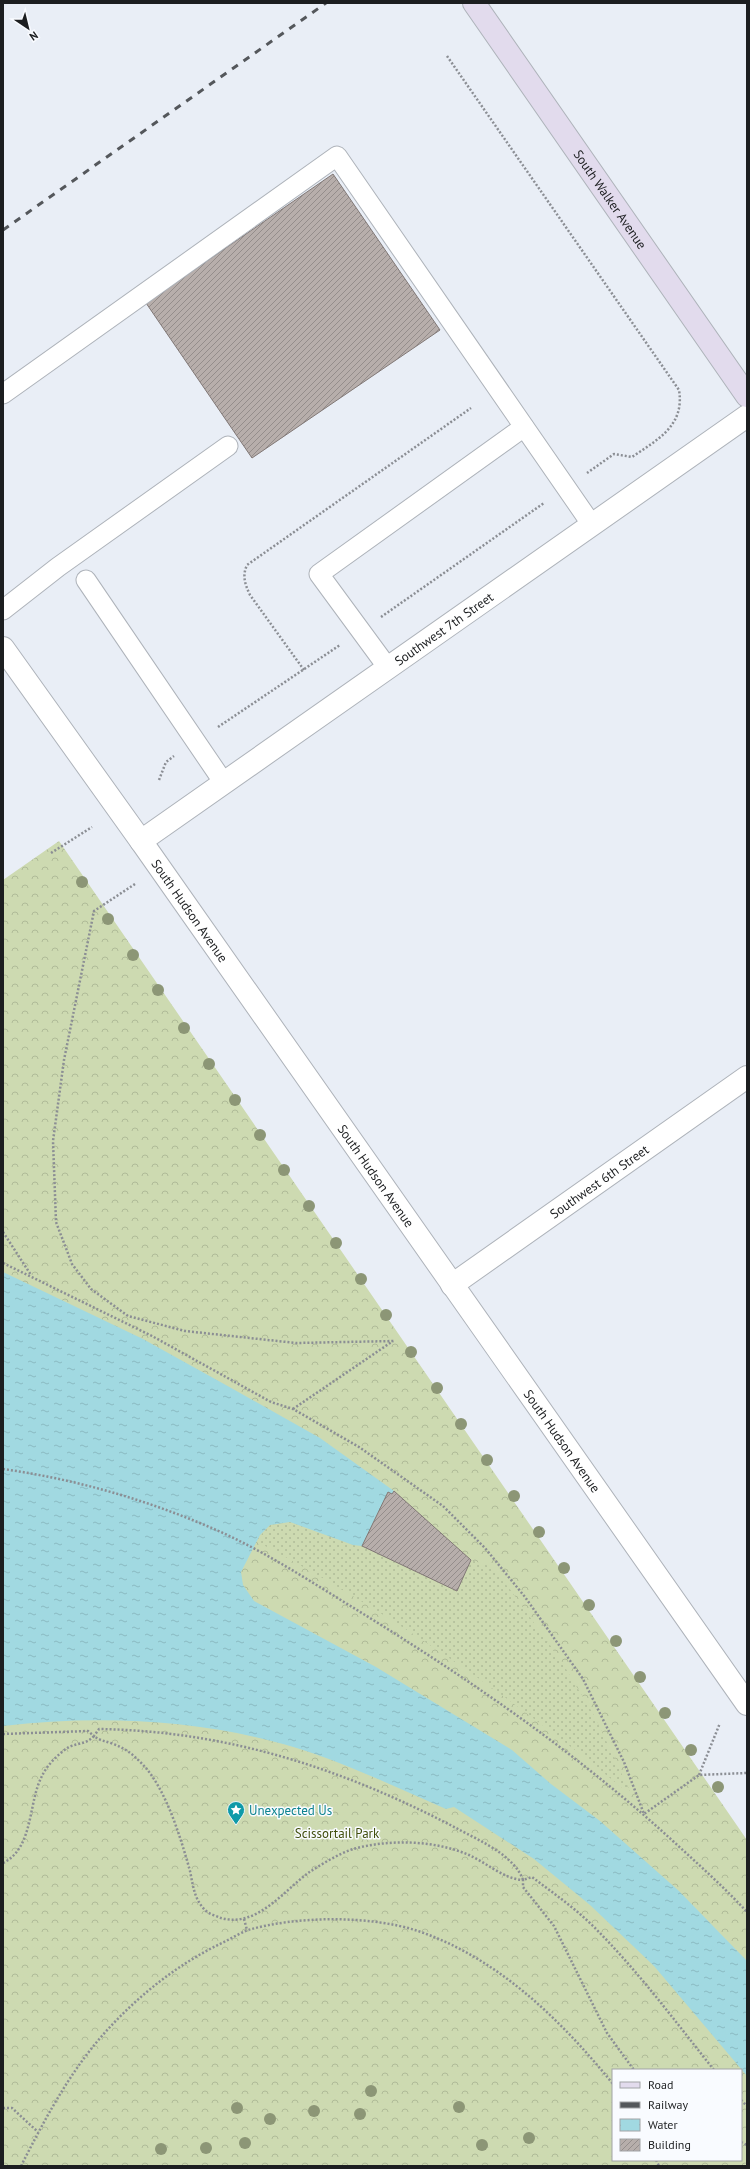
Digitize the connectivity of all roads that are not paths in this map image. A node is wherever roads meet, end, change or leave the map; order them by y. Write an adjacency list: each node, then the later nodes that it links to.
1 (474, 3): 3 (main road, South Walker Avenue)
2 (3, 394): 5 (lane)
3 (747, 396)
4 (747, 416): 7 (street, Southwest 7th Street)
5 (524, 427): 7 (lane); 11 (lane)
6 (228, 446): 9 (lane)
7 (592, 525): 11 (street, Southwest 7th Street)
8 (86, 580): 12 (lane)
9 (3, 610)
10 (3, 648): 13 (street, South Hudson Avenue)
11 (388, 668): 12 (street, Southwest 7th Street)
12 (224, 783): 13 (street, Southwest 7th Street)
13 (141, 841): 15 (street, South Hudson Avenue)
14 (747, 1077): 15 (street, Southwest 6th Street)
15 (452, 1285): 16 (street, South Hudson Avenue)
16 (747, 1704)

